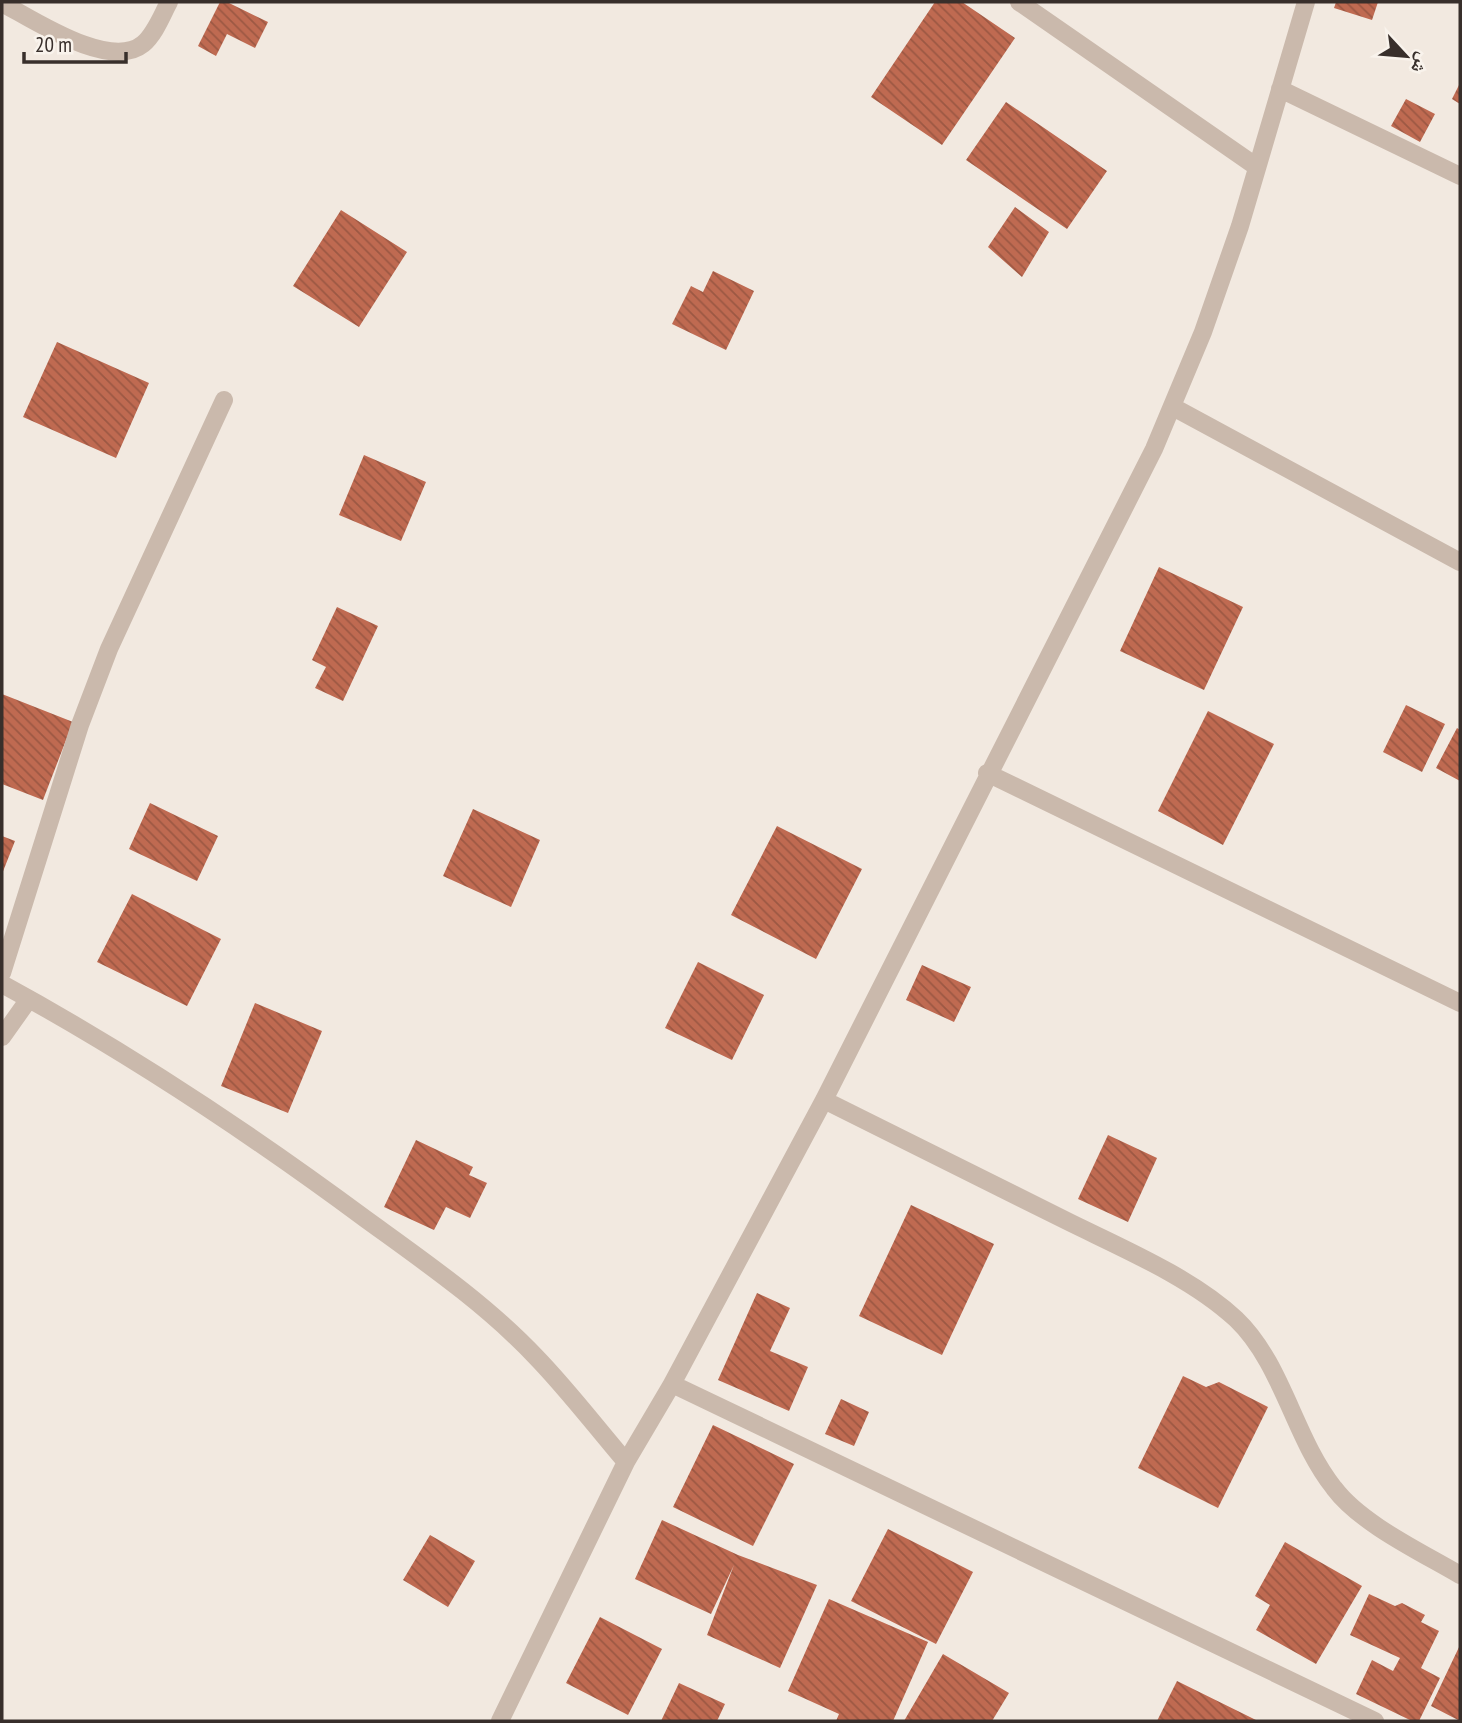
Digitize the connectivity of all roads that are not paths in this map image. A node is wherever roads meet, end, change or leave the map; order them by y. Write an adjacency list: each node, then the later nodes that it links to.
1 (169, 2): 4 (street)
2 (1019, 2): 6 (street)
3 (1306, 2): 5 (street)
4 (2, 3)
5 (1280, 89): 6 (street); 7 (street)
6 (1257, 167): 9 (street)
7 (1460, 176)
8 (224, 400): 12 (street)
9 (1173, 407): 10 (street); 11 (street)
10 (1460, 562)
11 (987, 773): 15 (street); 17 (street)
12 (2, 973)
13 (2, 984): 14 (street)
14 (29, 999): 16 (street); 19 (street)
15 (1460, 1003)
16 (2, 1037)
17 (824, 1100): 18 (street); 20 (street)
18 (672, 1384): 19 (street); 22 (street)
19 (626, 1462): 21 (street)
20 (1460, 1575)
21 (500, 1721)
22 (1375, 1721)

